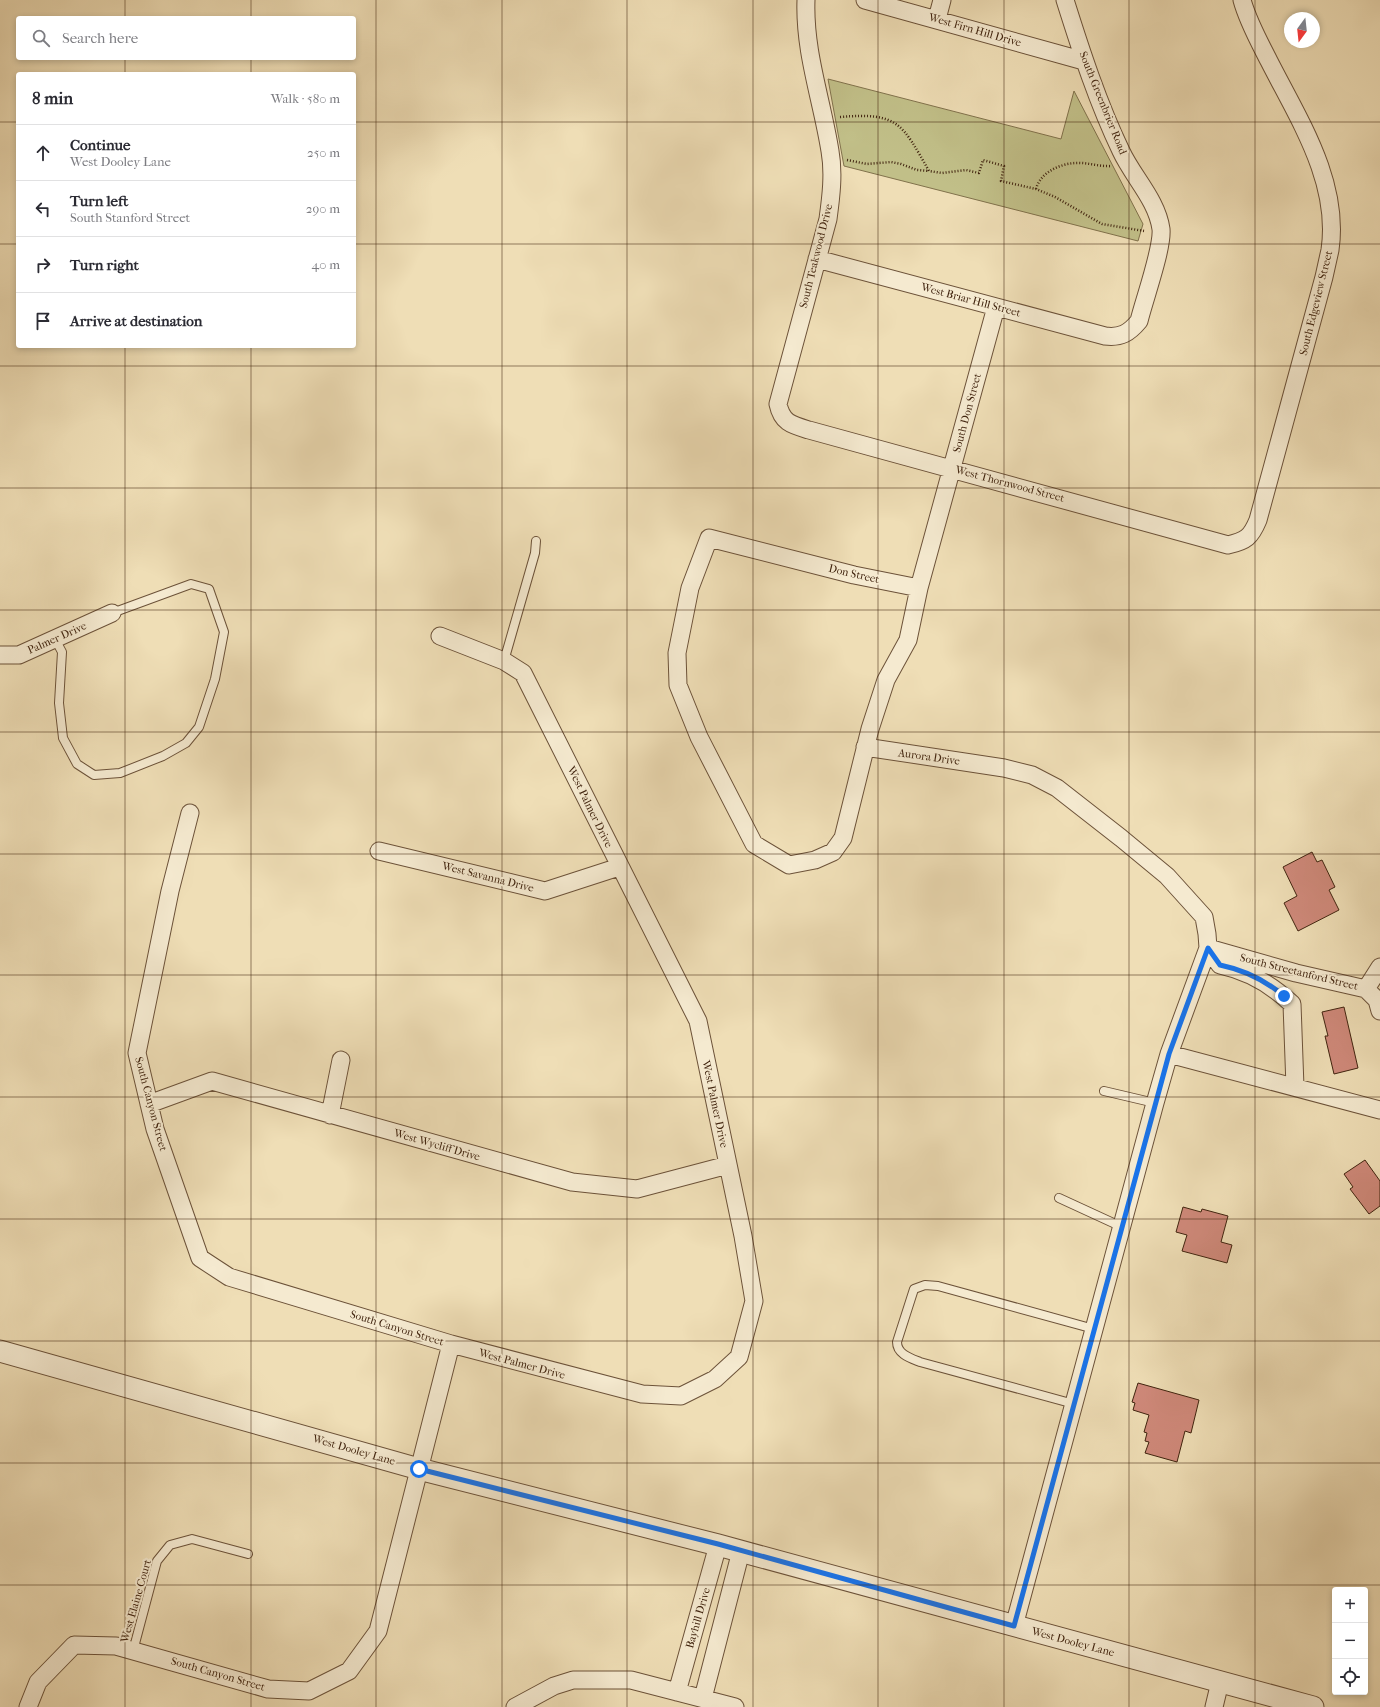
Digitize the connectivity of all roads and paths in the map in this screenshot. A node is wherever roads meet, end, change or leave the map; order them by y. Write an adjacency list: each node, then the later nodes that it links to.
1 (806, 0): 8 (street, South Teakwood Drive)
2 (865, 0): 6 (street, West Firn Hill Drive)
3 (942, 0): 6 (street)
4 (1065, 0): 7 (street, South Greenbrier Road)
5 (1242, 0): 20 (street, South Edgeview Street)
6 (938, 19): 7 (street, West Firn Hill Drive)
7 (1084, 61): 10 (street, South Greenbrier Road)
8 (824, 120): 9 (street, South Teakwood Drive); 11 (path)
9 (831, 160): 11 (path); 14 (street, South Teakwood Drive)
10 (1127, 161): 12 (path); 13 (street, South Greenbrier Road)
11 (930, 171): 12 (path)
12 (1036, 189): 13 (path)
13 (1160, 235): 16 (street, South Greenbrier Road)
14 (817, 259): 15 (street, West Briar Hill Street); 17 (street, South Teakwood Drive)
15 (996, 307): 16 (street, West Briar Hill Street); 18 (street, South Don Street)
16 (1124, 335)
17 (781, 415): 18 (street, West Thornwood Street)
18 (952, 468): 20 (street, West Thornwood Street); 21 (street, South Don Street)
19 (536, 541): 26 (lane)
20 (1242, 542)
21 (919, 588): 27 (street); 27 (street, Don Street)
22 (112, 613): 24 (street, Palmer Drive); 24 (lane)
23 (440, 636): 26 (street, West Palmer Drive)
24 (55, 639): 25 (street, Palmer Drive)
25 (0, 655)
26 (504, 661): 30 (street, West Palmer Drive)
27 (865, 747): 31 (street, Aurora Drive)
28 (190, 813): 40 (street, South Canyon Street)
29 (379, 851): 30 (street, West Savanna Drive)
30 (619, 867): 43 (street, West Palmer Drive)
31 (1208, 948): 33 (street, South Streetanford Street); 35 (street); 37 (street)
32 (1380, 967): 33 (street, South Streetanford Street)
33 (1366, 989): 34 (street)
34 (1380, 1011)
35 (1169, 1054): 37 (street); 39 (street)
36 (341, 1060): 42 (street)
37 (1294, 1087): 41 (street)
38 (1104, 1091): 39 (lane)
39 (1155, 1103): 45 (street)
40 (149, 1104): 42 (street, West Wycliff Drive); 47 (street, South Canyon Street)
41 (1380, 1110)
42 (330, 1115): 43 (street, West Wycliff Drive)
43 (728, 1165): 47 (street, West Palmer Drive)
44 (1059, 1198): 45 (lane)
45 (1122, 1227): 46 (street)
46 (1094, 1329): 49 (street); 49 (lane)
47 (451, 1344): 50 (street, South Canyon Street)
48 (0, 1351): 50 (street, West Dooley Lane)
49 (1074, 1404): 54 (street)
50 (419, 1469): 51 (street, West Dooley Lane); 55 (street, South Canyon Street)
51 (718, 1544): 52 (street, West Dooley Lane); 57 (street, Bayhill Drive)
52 (741, 1551): 54 (street, West Dooley Lane); 58 (street)
53 (248, 1554): 55 (lane, West Elaine Court)
54 (1014, 1626): 56 (street, West Dooley Lane)
55 (133, 1651): 59 (street, South Canyon Street)
56 (1220, 1682): 62 (street); 63 (street, West Dooley Lane)
57 (677, 1692): 58 (street); 60 (street)
58 (704, 1698): 61 (street)
59 (28, 1707)
60 (515, 1707)
61 (735, 1707)
62 (1214, 1707)
63 (1313, 1707)

